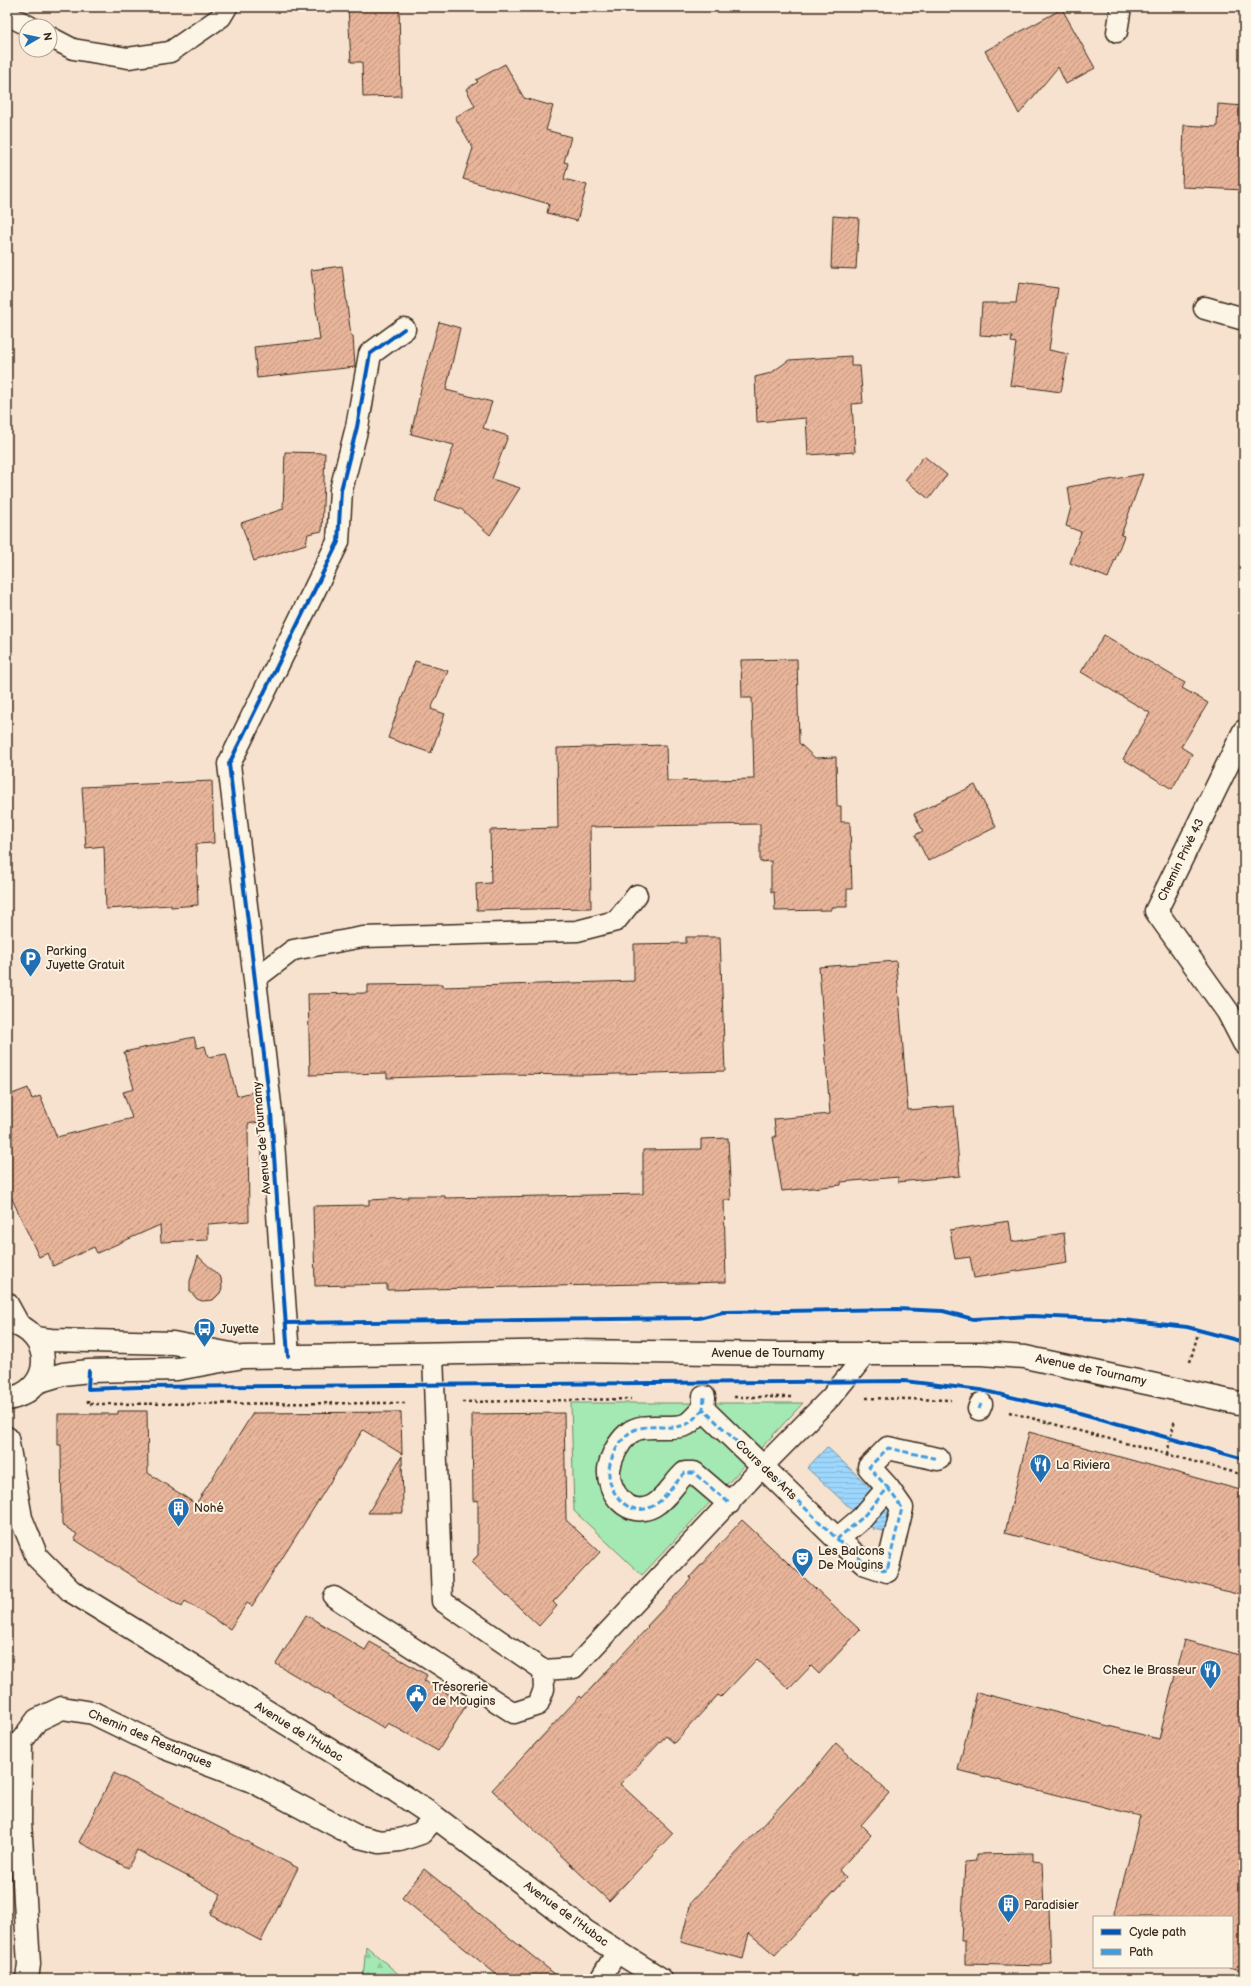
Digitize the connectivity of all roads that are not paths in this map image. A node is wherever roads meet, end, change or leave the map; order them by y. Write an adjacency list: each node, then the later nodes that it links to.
1 (227, 7): 6 (lane)
2 (1121, 7): 5 (lane)
3 (7, 15): 4 (lane)
4 (18, 20)
5 (1117, 32)
6 (58, 41)
7 (1205, 308): 8 (street)
8 (1244, 319)
9 (404, 329): 12 (street, Avenue de Tournamy)
10 (1244, 731): 13 (street, Chemin Privé 43)
11 (637, 895): 12 (lane)
12 (255, 979): 19 (street, Avenue de Tournamy)
13 (1244, 1043)
14 (7, 1304): 15 (street)
15 (13, 1323): 16 (street)
16 (35, 1338): 20 (street, Avenue de Tournamy); 21 (street)
17 (433, 1354): 18 (street, Avenue de Tournamy); 19 (street, Avenue de Tournamy); 31 (lane)
18 (867, 1354): 23 (street, Avenue de Tournamy); 26 (lane)
19 (288, 1356): 20 (street, Avenue de Tournamy)
20 (243, 1357): 21 (street, Avenue de Tournamy)
21 (37, 1382): 22 (street)
22 (7, 1399)
23 (1244, 1404)
24 (7, 1438): 32 (street, Avenue de l'Hubac)
25 (938, 1459): 27 (street, Cours des Arts)
26 (763, 1466): 28 (lane); 28 (street, Cours des Arts); 29 (street, Cours des Arts)
27 (885, 1492): 29 (street); 29 (street, Cours des Arts)
28 (729, 1503): 31 (lane)
29 (837, 1540)
30 (334, 1597): 31 (lane)
31 (543, 1670)
32 (435, 1817): 33 (street, Avenue de l'Hubac); 34 (street, Chemin des Restanques)
33 (617, 1952): 35 (lane); 36 (street, Avenue de l'Hubac)
34 (27, 1979)
35 (600, 1979)
36 (661, 1979)

